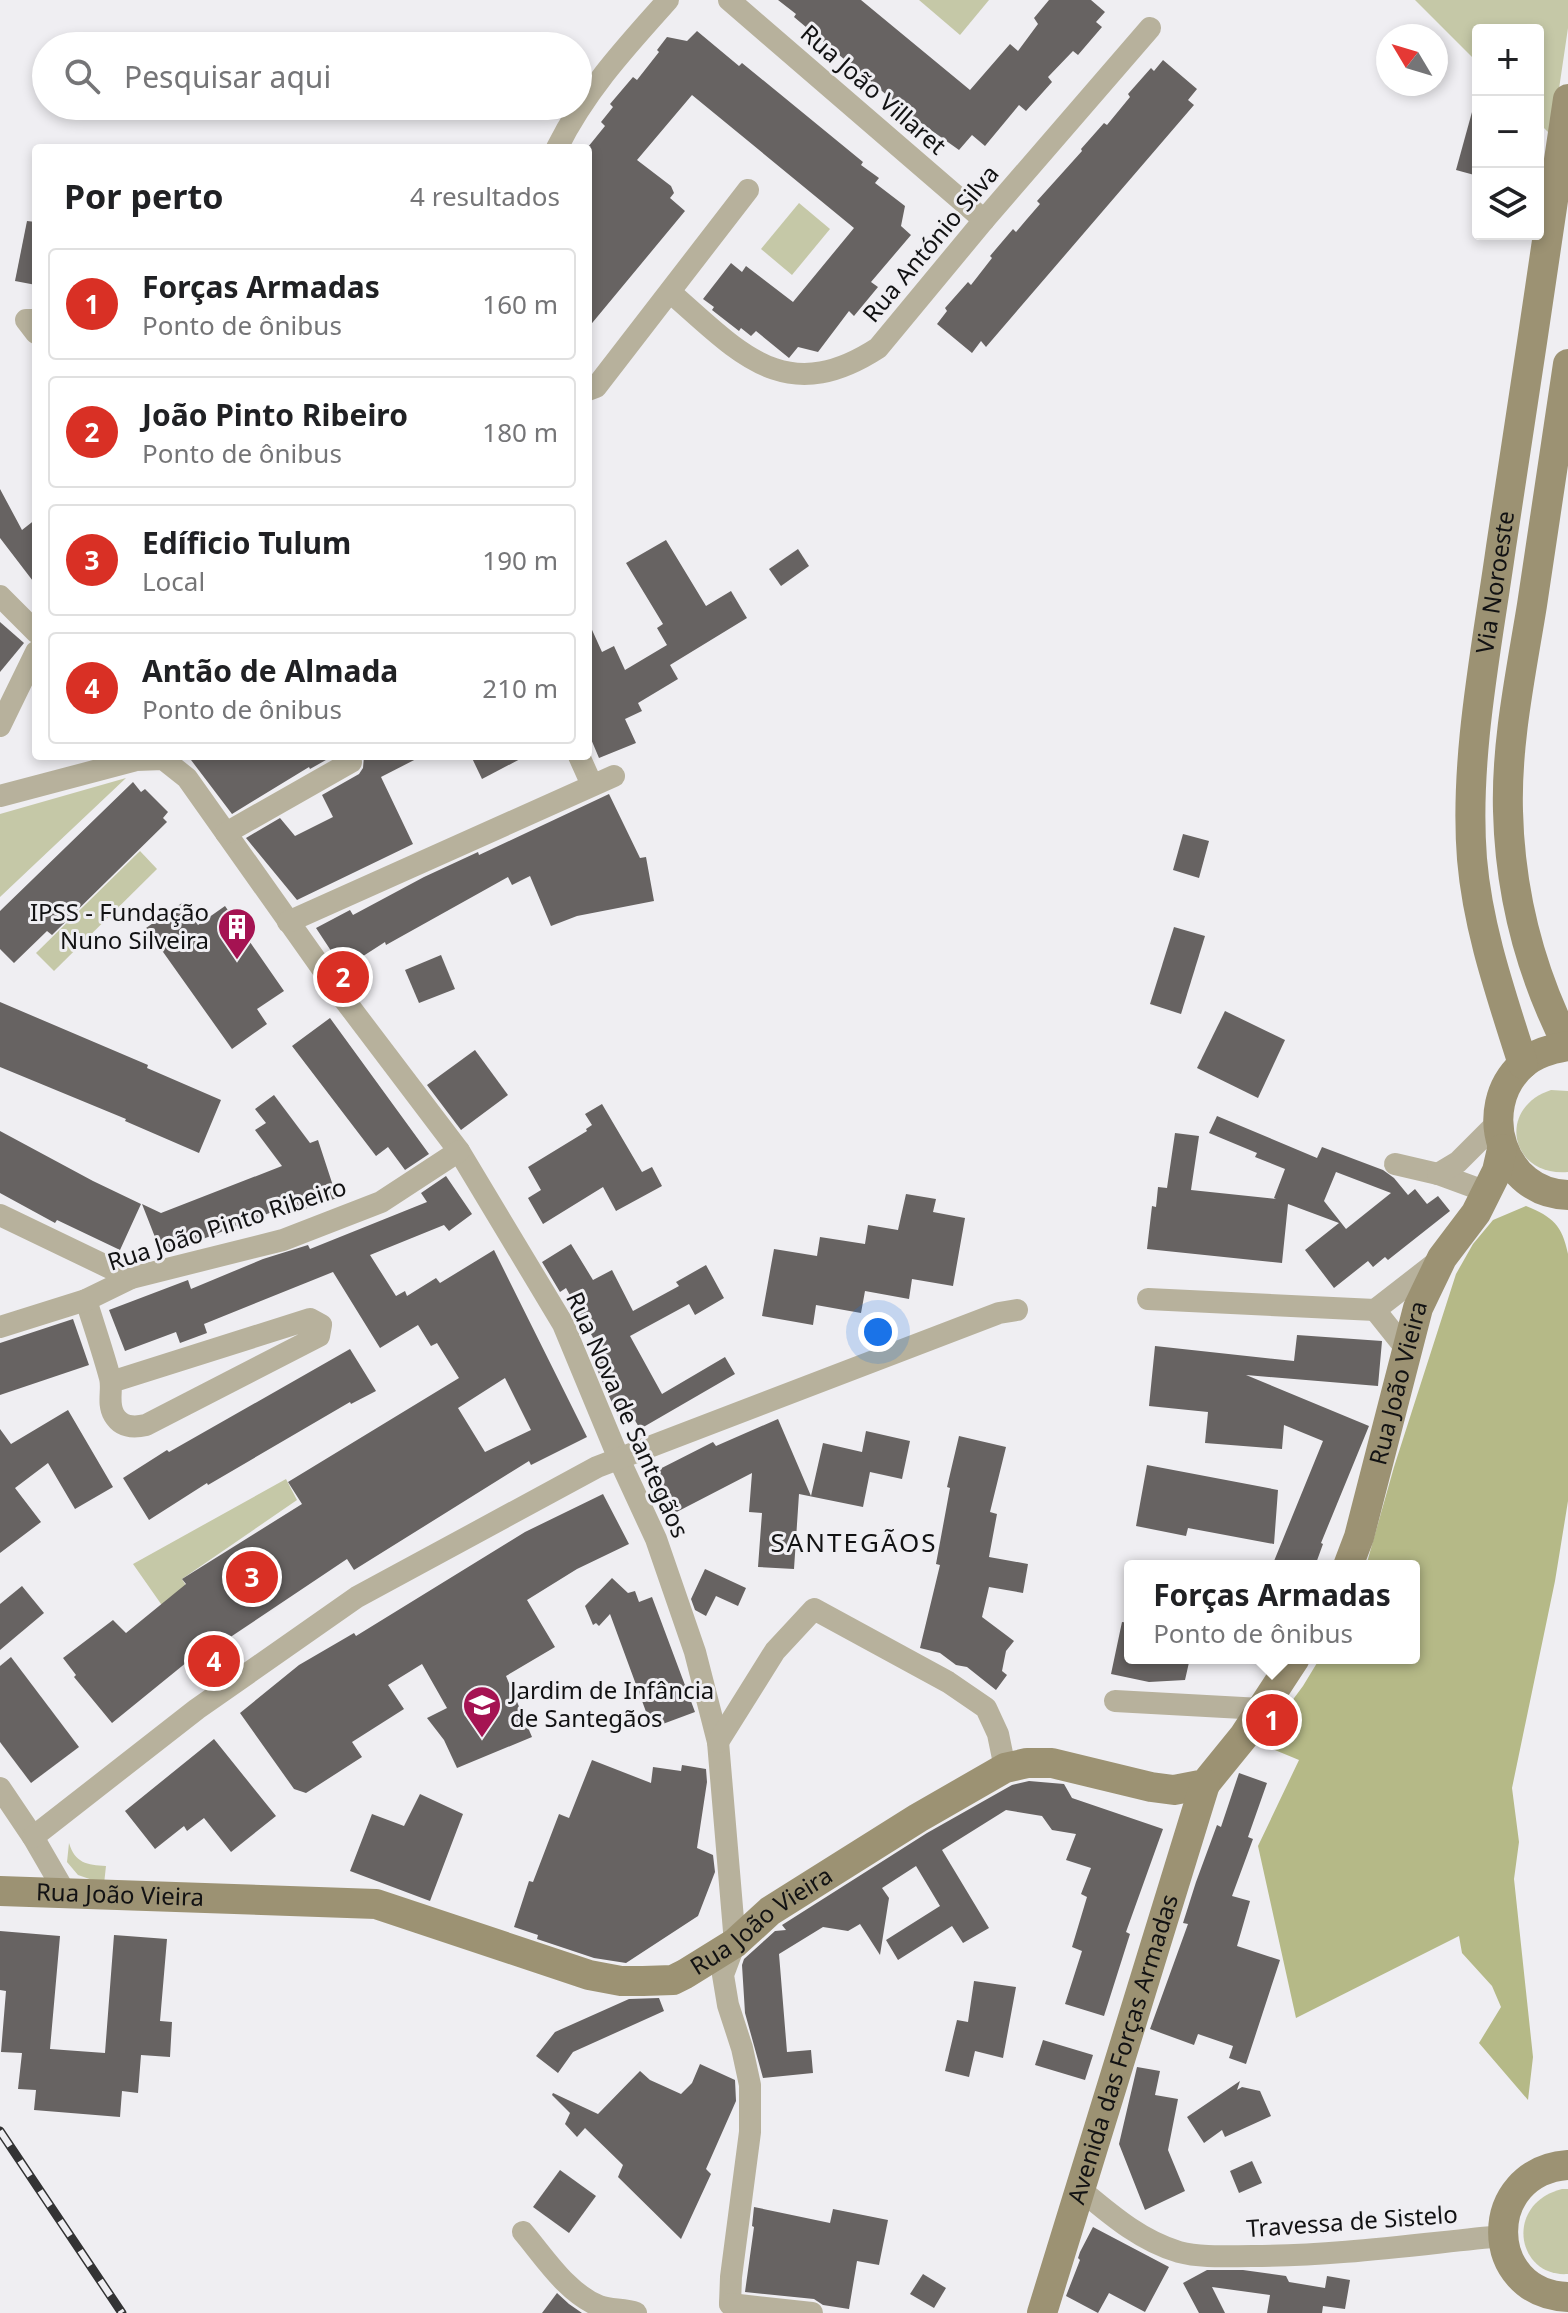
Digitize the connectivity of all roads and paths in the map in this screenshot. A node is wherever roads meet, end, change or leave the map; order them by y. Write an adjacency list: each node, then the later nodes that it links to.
1 (668, 0): 4 (street)
2 (729, 0): 9 (street, Rua João Villaret)
3 (1150, 28): 9 (street, Rua António Silva)
4 (592, 88)
5 (1568, 99): 27 (street, Via Noroeste)
6 (571, 120): 7 (street)
7 (559, 144)
8 (748, 190): 10 (street)
9 (984, 220): 10 (street, Rua António Silva)
10 (670, 292): 12 (street)
11 (1568, 364): 26 (street, Via Noroeste)
12 (592, 388)
13 (0, 596): 14 (street)
14 (32, 628)
15 (32, 660): 16 (street)
16 (0, 726)
17 (136, 760): 23 (street, Rua Nova de Santegãos)
18 (164, 760): 24 (street, Rua Nova de Santegãos)
19 (581, 760): 22 (street)
20 (351, 762): 24 (street)
21 (614, 776): 22 (street)
22 (592, 785): 25 (street)
23 (0, 796)
24 (226, 833): 25 (street, Rua Nova de Santegãos)
25 (288, 922): 29 (street, Rua Nova de Santegãos)
26 (1568, 1046): 27 (street)
27 (1523, 1064): 28 (street, Rua João Vieira)
28 (1500, 1136): 31 (street); 32 (street); 33 (street, Rua João Vieira)
29 (459, 1151): 36 (street, Rua João Pinto Ribeiro); 44 (street, Rua Nova de Santegãos)
30 (1395, 1164): 31 (street)
31 (1438, 1174): 33 (street)
32 (1554, 1192): 33 (street, Rua João Vieira)
33 (1482, 1203): 35 (street, Rua João Vieira)
34 (0, 1215): 36 (street)
35 (1442, 1258): 40 (street); 42 (street, Rua João Vieira)
36 (131, 1278): 38 (street, Rua João Pinto Ribeiro)
37 (1148, 1299): 40 (street)
38 (86, 1300): 41 (street, Rua João Pinto Ribeiro); 43 (street)
39 (1017, 1310): 44 (street)
40 (1375, 1310): 42 (street)
41 (0, 1327)
42 (1407, 1350): 45 (street, Rua João Vieira)
43 (111, 1382): 43 (street)
44 (619, 1459): 49 (street, Rua Nova de Santegãos); 53 (street)
45 (1350, 1560)
46 (1291, 1664): 48 (street)
47 (1115, 1701): 48 (street)
48 (1261, 1709): 51 (street)
49 (718, 1742): 50 (street); 56 (street, Rua Nova de Santegãos)
50 (1005, 1768): 51 (street, Rua João Vieira); 56 (street, Rua João Vieira)
51 (1205, 1784): 58 (street, Avenida das Forças Armadas)
52 (0, 1788): 53 (street)
53 (33, 1837): 55 (street)
54 (0, 1891): 55 (street, Rua João Vieira)
55 (66, 1894): 56 (street, Rua João Vieira)
56 (735, 1943): 62 (street)
57 (1568, 2165): 60 (street)
58 (1081, 2190): 60 (street, Travessa de Sistelo); 65 (street, Avenida das Forças Armadas)
59 (523, 2232): 63 (street)
60 (1502, 2236): 61 (street)
61 (1568, 2297)
62 (723, 2308): 64 (street)
63 (636, 2313)
64 (812, 2313)
65 (1042, 2313)

